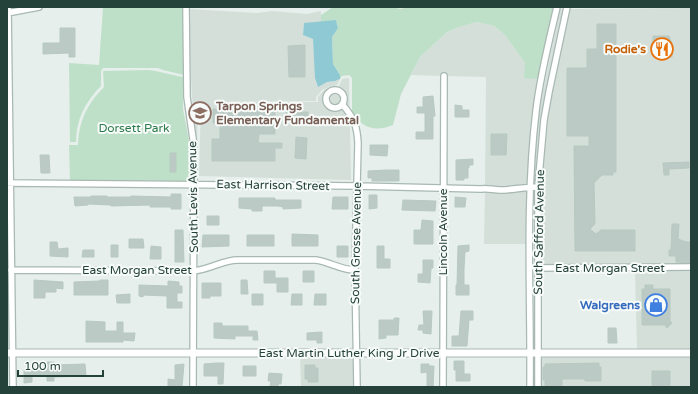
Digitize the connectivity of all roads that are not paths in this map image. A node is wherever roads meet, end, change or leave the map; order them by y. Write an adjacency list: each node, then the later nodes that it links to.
1 (39, 7): 5 (street)
2 (186, 7): 9 (street, South Levis Avenue)
3 (557, 7): 11 (street, South Safford Avenue)
4 (568, 7): 12 (street, South Safford Avenue)
5 (8, 11): 8 (street)
6 (444, 76): 13 (street, Lincoln Avenue)
7 (342, 104): 10 (street, South Grosse Avenue)
8 (9, 182): 9 (street, East Harrison Street); 17 (street)
9 (194, 185): 10 (street, East Harrison Street); 19 (street, South Levis Avenue)
10 (357, 186): 13 (street, East Harrison Street); 18 (street, South Grosse Avenue)
11 (530, 187): 12 (street, East Harrison Street); 13 (street, East Harrison Street); 15 (street, South Safford Avenue)
12 (538, 187): 16 (street, South Safford Avenue)
13 (444, 188): 25 (street, Lincoln Avenue)
14 (691, 267): 16 (street, East Morgan Street)
15 (530, 268): 16 (street, East Morgan Street); 21 (street, South Safford Avenue)
16 (538, 268): 22 (street, South Safford Avenue)
17 (11, 270): 19 (street, East Morgan Street); 23 (street)
18 (355, 270): 19 (street, East Morgan Street); 24 (street, South Grosse Avenue)
19 (193, 271): 20 (street, South Levis Avenue)
20 (193, 352): 23 (street, East Martin Luther King Jr Drive); 24 (street, East Martin Luther King Jr Drive); 28 (street, South Levis Avenue)
21 (530, 352): 22 (street, East Martin Luther King Jr Drive); 25 (street, East Martin Luther King Jr Drive); 31 (street, South Safford Avenue)
22 (538, 352): 26 (street, East Martin Luther King Jr Drive); 32 (street, South Safford Avenue)
23 (10, 353): 27 (street)
24 (356, 353): 25 (street, East Martin Luther King Jr Drive); 29 (street, South Grosse Avenue)
25 (443, 353): 30 (street, Lincoln Avenue)
26 (691, 353)
27 (12, 387)
28 (193, 387)
29 (356, 387)
30 (443, 387)
31 (530, 387)
32 (538, 387)

